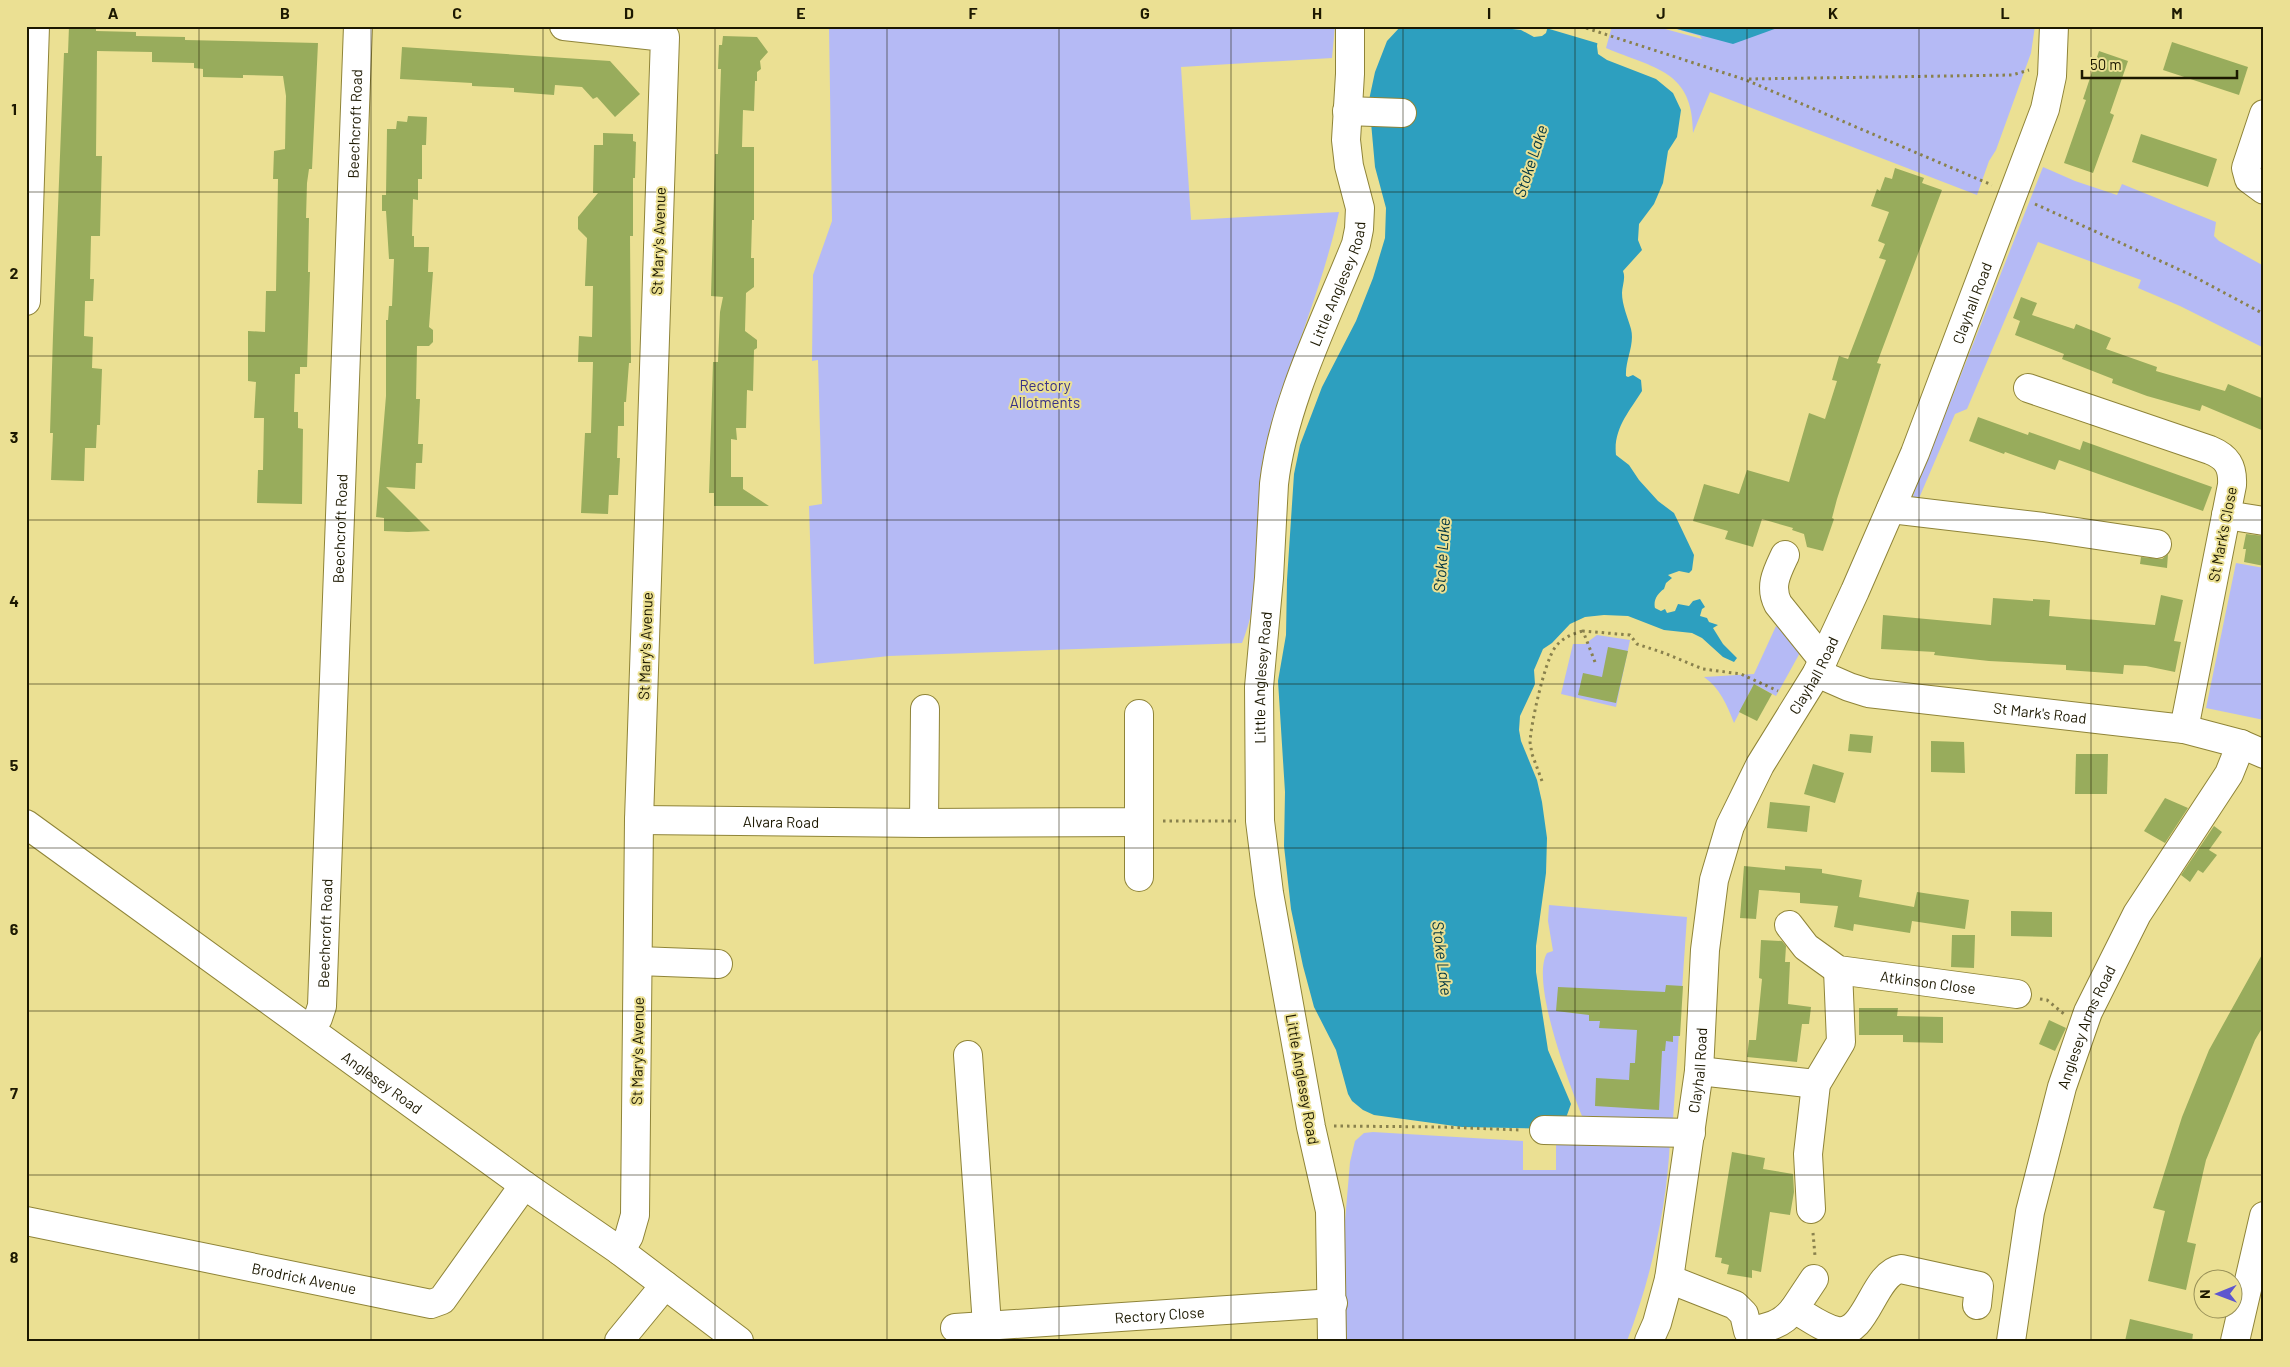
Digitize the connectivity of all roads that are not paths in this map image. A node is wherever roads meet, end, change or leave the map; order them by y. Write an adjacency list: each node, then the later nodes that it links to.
1 (35, 26): 10 (street)
2 (358, 26): 32 (street, Beechcroft Road)
3 (564, 26): 22 (street, St Mary's Avenue)
4 (1350, 26): 6 (street, Little Anglesey Road)
5 (2054, 26): 12 (street, Clayhall Road)
6 (1346, 111): 7 (street); 46 (street, Little Anglesey Road)
7 (1402, 113)
8 (2264, 114): 9 (street)
9 (2264, 190)
10 (26, 301)
11 (2028, 388): 13 (street, St Mark's Close)
12 (1891, 509): 15 (street); 17 (street, Clayhall Road)
13 (2226, 515): 14 (street); 20 (street, St Mark's Close)
14 (2264, 521)
15 (2157, 544)
16 (1785, 555): 17 (street)
17 (1820, 667): 20 (street, St Mark's Road); 34 (street, Clayhall Road)
18 (924, 709): 24 (street)
19 (1139, 714): 23 (street)
20 (2184, 729): 21 (street, St Mark's Road)
21 (2252, 749): 56 (street, Anglesey Arms Road)
22 (639, 820): 24 (street, Alvara Road); 28 (street, St Mary's Avenue)
23 (1139, 822): 24 (street, Alvara Road); 26 (street)
24 (924, 823)
25 (26, 824): 32 (street, Anglesey Road)
26 (1139, 877)
27 (1789, 925): 30 (street, Atkinson Close)
28 (638, 961): 29 (street); 42 (street, St Mary's Avenue)
29 (718, 964)
30 (1838, 970): 31 (street, Atkinson Close); 35 (street)
31 (2018, 994)
32 (310, 1029): 38 (street, Anglesey Road)
33 (968, 1054): 49 (street)
34 (1698, 1071): 35 (street); 37 (street, Clayhall Road)
35 (1816, 1084): 39 (street)
36 (1544, 1130): 37 (street)
37 (1691, 1133): 43 (street, Clayhall Road)
38 (524, 1185): 41 (street, Brodrick Avenue); 42 (street, Anglesey Road)
39 (1811, 1209)
40 (2264, 1216): 57 (street)
41 (26, 1221)
42 (620, 1251): 45 (street, Anglesey Road)
43 (1669, 1279): 51 (street); 55 (street, Clayhall Road)
44 (1814, 1279): 48 (street)
45 (665, 1285): 52 (street); 53 (street, Anglesey Road)
46 (1333, 1303): 49 (street, Rectory Close); 54 (street, Little Anglesey Road)
47 (1977, 1305): 48 (street)
48 (1794, 1310): 51 (street)
49 (987, 1325): 50 (street, Rectory Close)
50 (955, 1328)
51 (1748, 1336)
52 (619, 1341)
53 (739, 1341)
54 (1332, 1341)
55 (1649, 1341)
56 (2011, 1341)
57 (2235, 1341)

